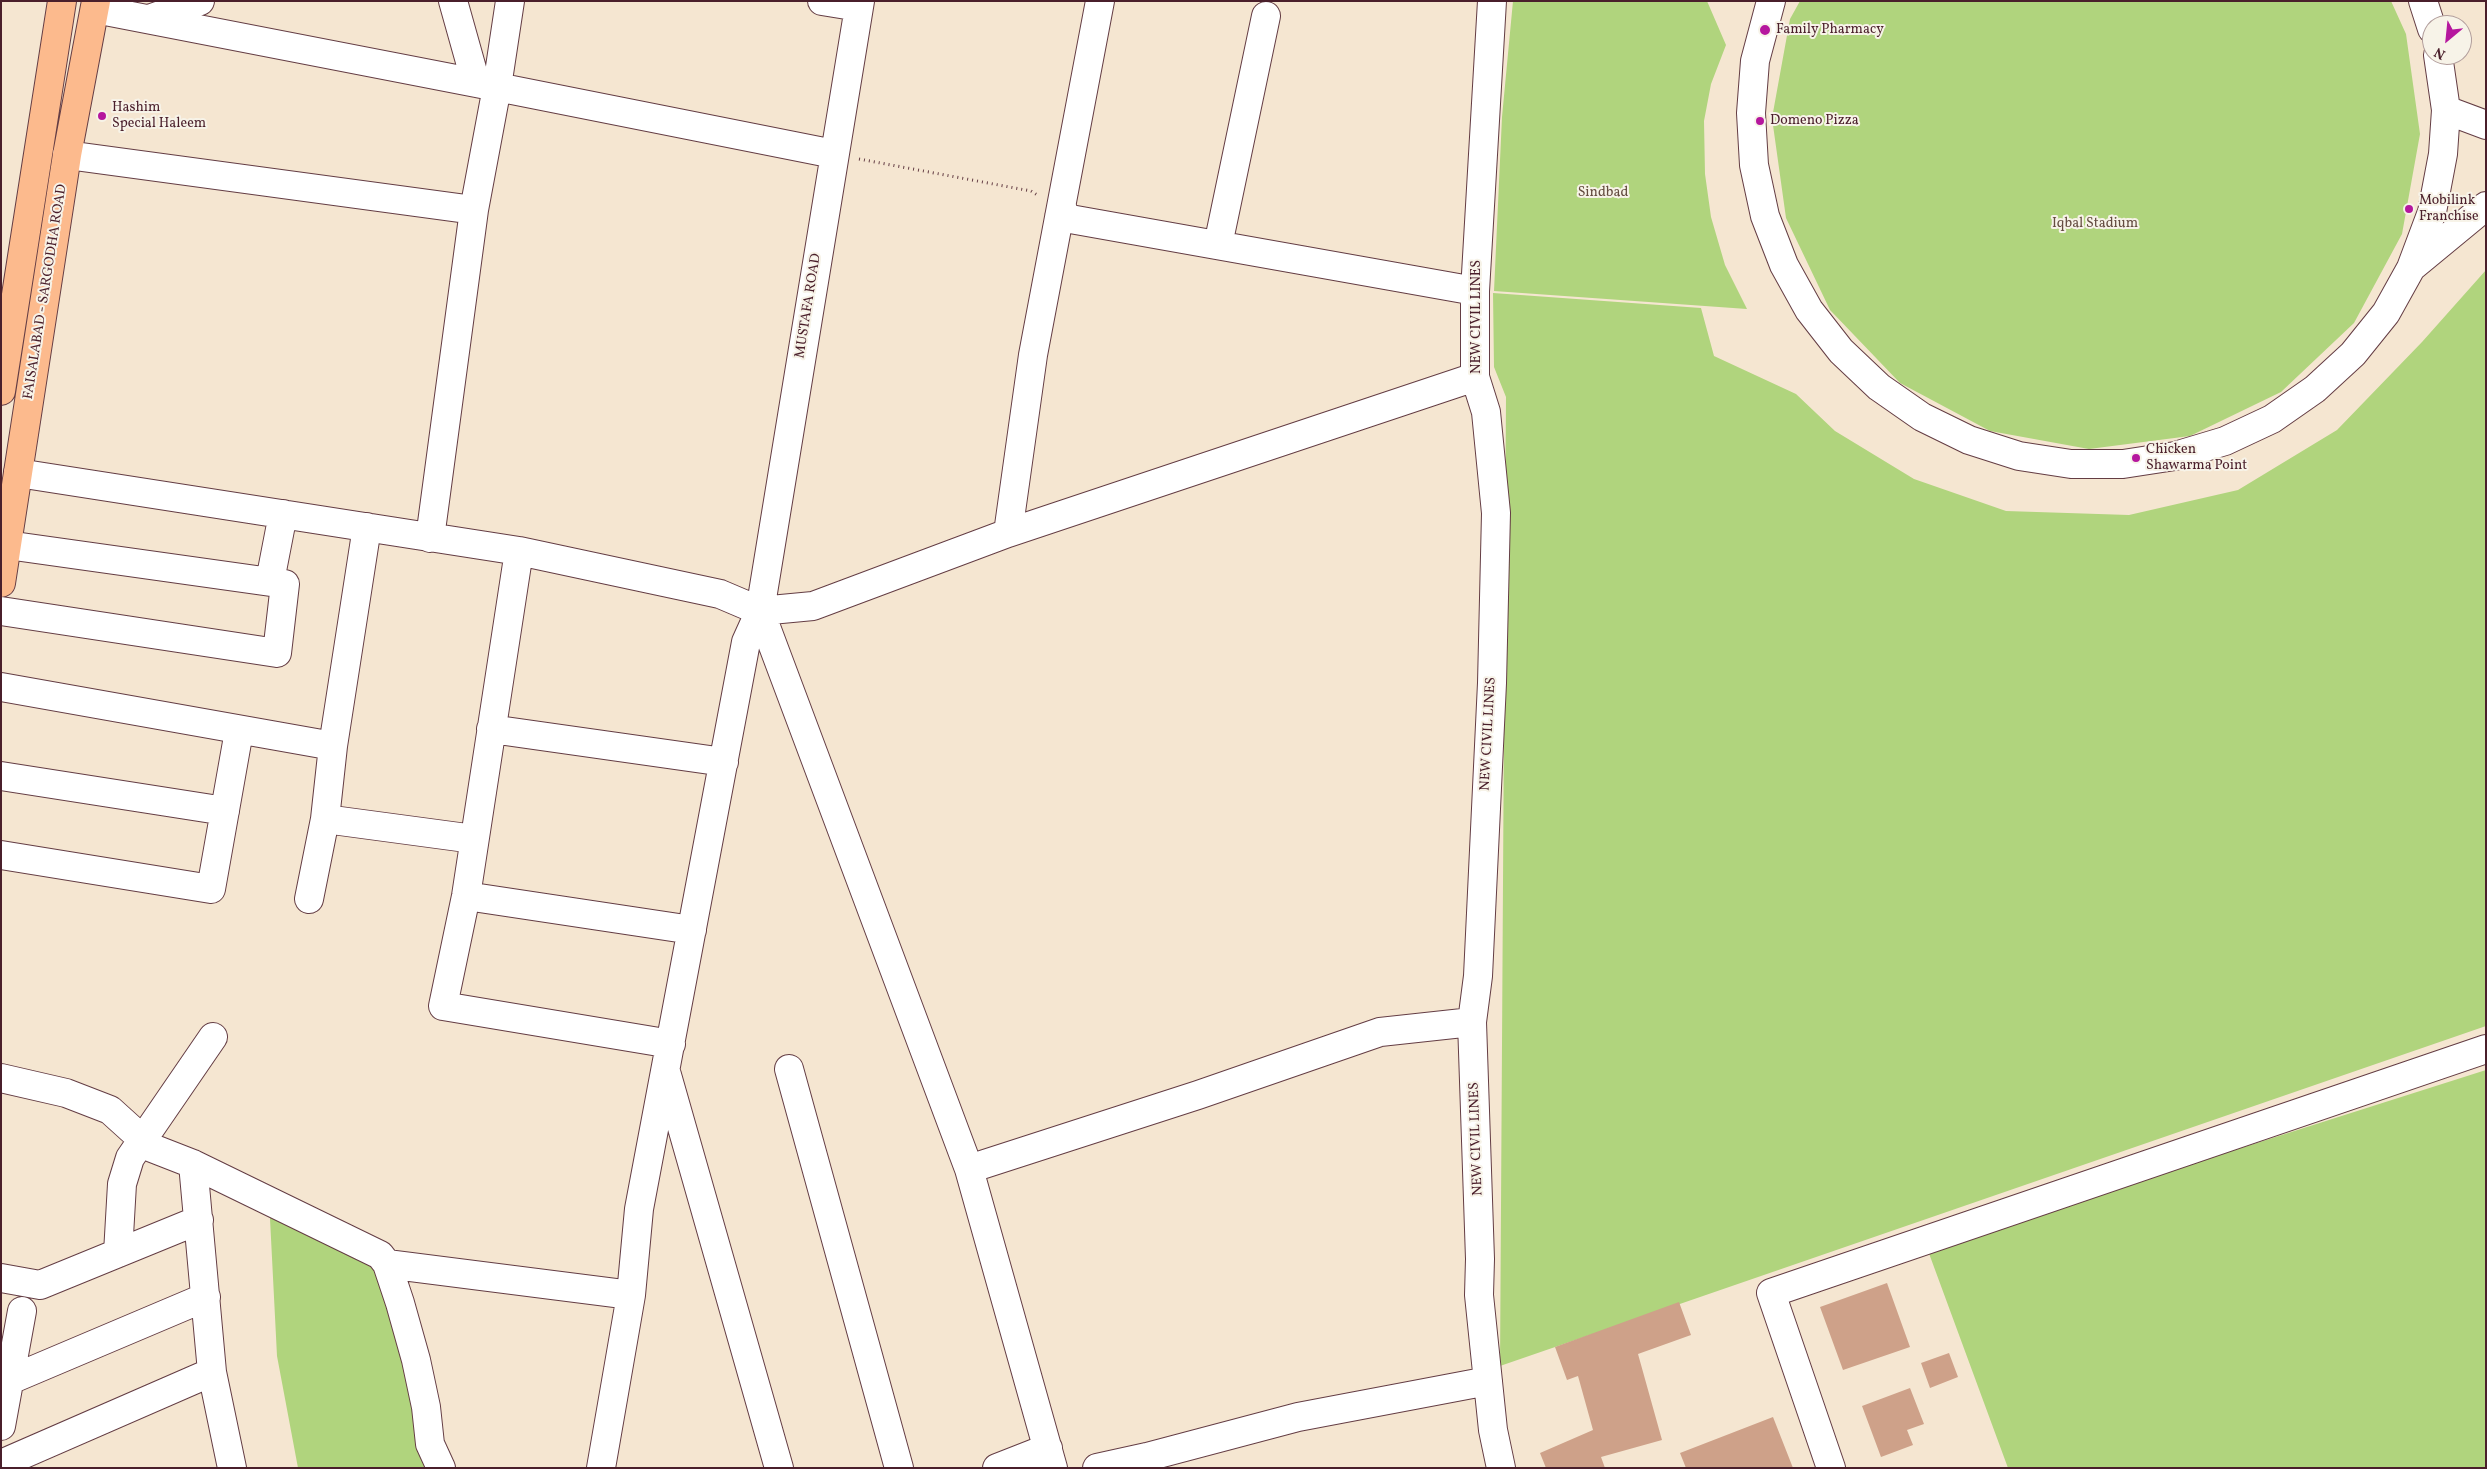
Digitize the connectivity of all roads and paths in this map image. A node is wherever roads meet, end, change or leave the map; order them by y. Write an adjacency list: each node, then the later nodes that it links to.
1 (62, 1): 28 (main road, FAISALABAD - SARGODHA ROAD)
2 (200, 1): 14 (street)
3 (453, 1): 16 (street)
4 (510, 1): 16 (street)
5 (822, 1): 9 (street)
6 (1100, 1): 23 (street)
7 (1492, 1): 26 (street, NEW CIVIL LINES)
8 (2423, 1): 12 (street)
9 (860, 4): 20 (street, MUSTAFA ROAD)
10 (1765, 4): 25 (street)
11 (95, 5): 14 (street); 19 (main road, FAISALABAD - SARGODHA ROAD)
12 (2428, 15)
13 (1266, 16): 24 (street)
14 (150, 18): 16 (street)
15 (2439, 65): 17 (street)
16 (487, 85): 20 (street); 22 (street)
17 (2446, 110): 18 (street); 25 (street)
18 (2486, 125)
19 (68, 154): 22 (street); 29 (main road, FAISALABAD - SARGODHA ROAD)
20 (834, 154): 23 (path); 39 (street, MUSTAFA ROAD)
21 (2486, 206): 25 (street)
22 (474, 210): 33 (street)
23 (1061, 214): 24 (street); 32 (street)
24 (1218, 245): 26 (street)
25 (2411, 268)
26 (1475, 291): 27 (street, NEW CIVIL LINES)
27 (1475, 377): 32 (street); 53 (street, NEW CIVIL LINES)
28 (1, 391)
29 (18, 473): 30 (street); 34 (main road, FAISALABAD - SARGODHA ROAD)
30 (282, 514): 31 (street); 36 (street)
31 (367, 528): 33 (street); 43 (street)
32 (1008, 533): 39 (street)
33 (430, 538): 35 (street)
34 (7, 545): 36 (street); 37 (main road, FAISALABAD - SARGODHA ROAD)
35 (519, 551): 39 (street); 41 (street)
36 (270, 582): 38 (street)
37 (1, 583)
38 (1, 611)
39 (760, 611): 44 (street); 62 (street)
40 (1, 687): 42 (street)
41 (491, 729): 44 (street); 48 (street)
42 (239, 731): 43 (street); 46 (street)
43 (333, 746): 47 (street)
44 (724, 762): 52 (street)
45 (1, 776): 46 (street)
46 (225, 811): 49 (street)
47 (325, 819): 48 (street); 51 (street)
48 (474, 839): 50 (street)
49 (1, 855)
50 (466, 896): 52 (street); 55 (street)
51 (309, 899)
52 (692, 930): 55 (street)
53 (1472, 1022): 62 (street); 72 (street, NEW CIVIL LINES)
54 (213, 1037): 60 (street)
55 (671, 1044): 58 (street)
56 (2486, 1049): 84 (street)
57 (789, 1069): 80 (street)
58 (666, 1071): 67 (street); 79 (street)
59 (1, 1078): 60 (street)
60 (142, 1140): 61 (street); 64 (street)
61 (193, 1164): 63 (street); 65 (street)
62 (969, 1169): 74 (street)
63 (199, 1220): 64 (street); 68 (street)
64 (118, 1253): 66 (street)
65 (387, 1264): 67 (street); 77 (street)
66 (1, 1278)
67 (631, 1295): 78 (street)
68 (206, 1297): 70 (street); 71 (street)
69 (22, 1311): 71 (street)
70 (212, 1372): 75 (street); 76 (street)
71 (10, 1380): 73 (street)
72 (1488, 1381): 82 (street); 83 (street, NEW CIVIL LINES)
73 (1, 1426)
74 (1051, 1458): 81 (street)
75 (1, 1464)
76 (232, 1468)
77 (441, 1468)
78 (601, 1468)
79 (779, 1468)
80 (898, 1468)
81 (997, 1468)
82 (1098, 1468)
83 (1501, 1468)
84 (1830, 1468)

